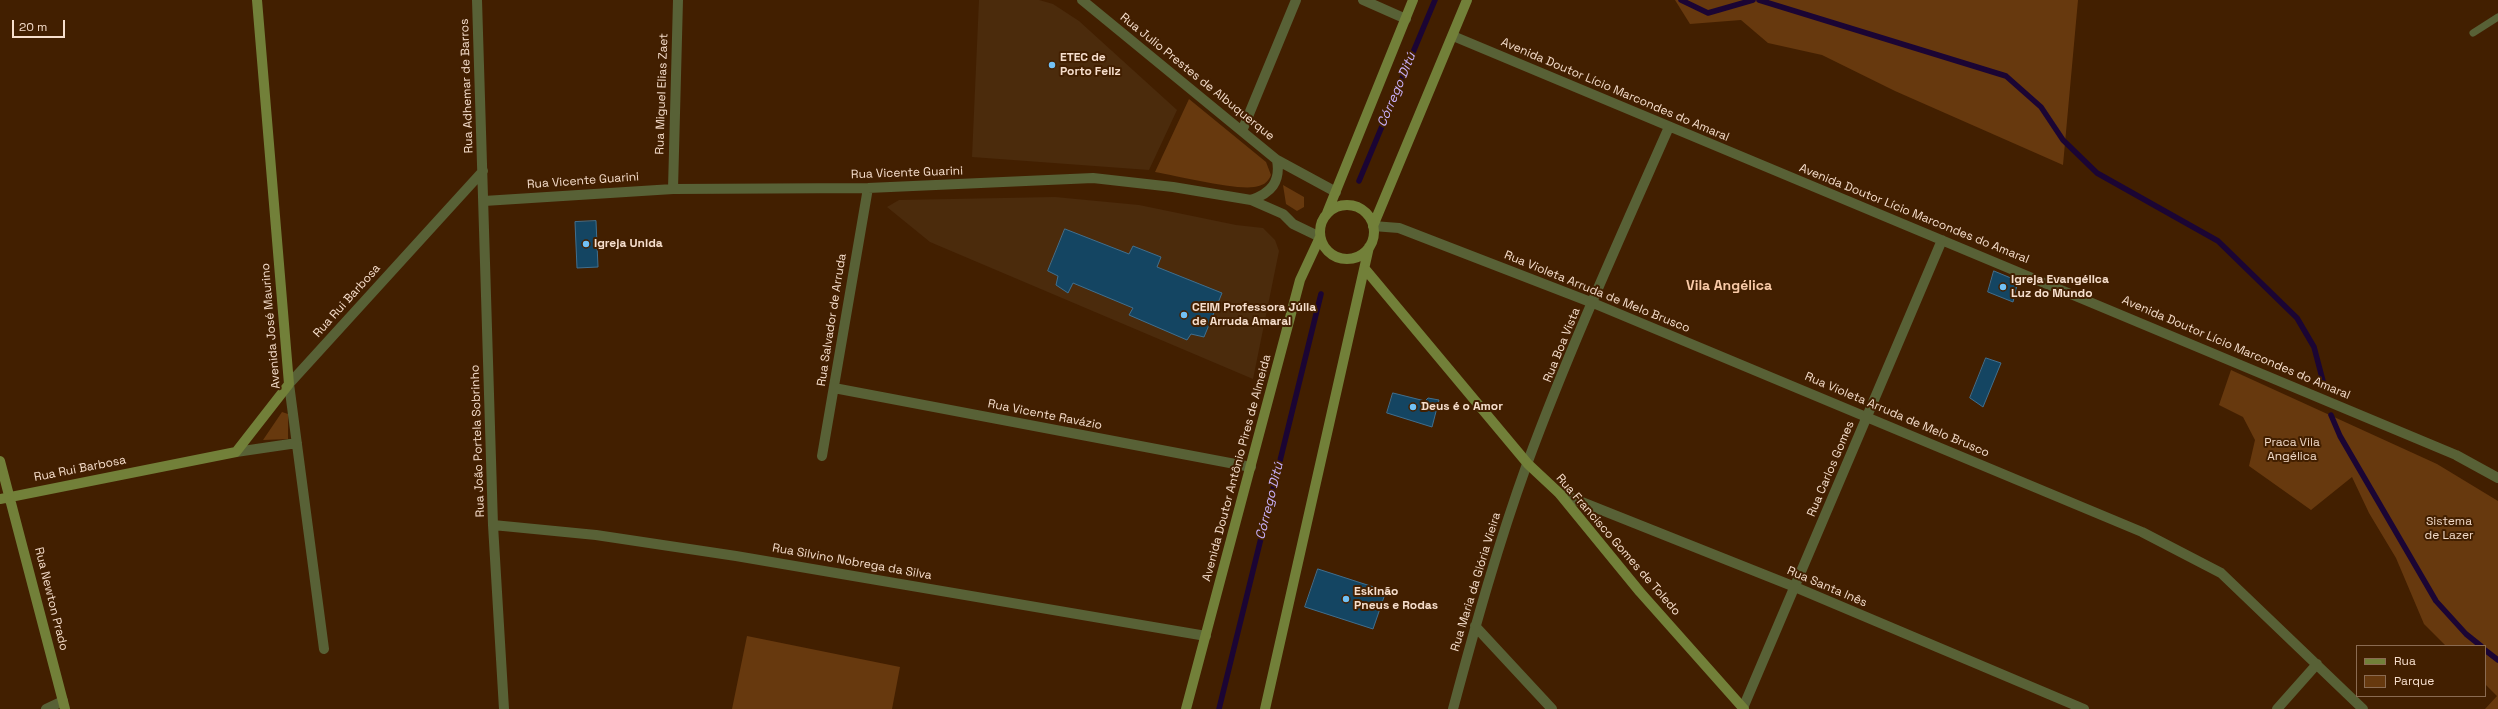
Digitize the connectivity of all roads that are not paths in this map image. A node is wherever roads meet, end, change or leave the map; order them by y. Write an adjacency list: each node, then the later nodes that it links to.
1 (257, 0): 29 (main road, Avenida José Maurino)
2 (477, 0): 16 (street, Rua Adhemar de Barros)
3 (678, 0): 18 (street, Rua Miguel Elias Zaet)
4 (1084, 0): 14 (street, Rua Julio Prestes de Albuquerque)
5 (1296, 0): 14 (street)
6 (1363, 0): 10 (street)
7 (1414, 0): 10 (main road)
8 (1468, 0): 12 (main road)
9 (2498, 17): 11 (lane)
10 (1406, 19): 19 (main road)
11 (2473, 33)
12 (1454, 36): 13 (street, Avenida Doutor Lício Marcondes do Amaral); 23 (main road)
13 (1669, 127): 25 (street, Avenida Doutor Lício Marcondes do Amaral); 28 (street, Rua Boa Vista)
14 (1242, 131): 15 (street, Rua Julio Prestes de Albuquerque)
15 (1277, 160): 19 (street, Rua Julio Prestes de Albuquerque); 20 (street)
16 (483, 171): 21 (street, Rua João Portela Sobrinho); 29 (street, Rua Rui Barbosa)
17 (868, 188): 18 (street, Rua Vicente Guarini); 20 (street, Rua Vicente Guarini); 30 (street, Rua Salvador de Arruda)
18 (673, 189): 21 (street, Rua Vicente Guarini)
19 (1336, 192): 22 (main road)
20 (1251, 200): 24 (street, Rua Vicente Guarini)
21 (484, 201): 42 (street, Rua João Portela Sobrinho)
22 (1327, 213): 23 (main road); 24 (main road)
23 (1374, 226): 26 (main road); 28 (street, Rua Violeta Arruda de Melo Brusco)
24 (1320, 237): 26 (main road); 37 (main road, Avenida Doutor Antônio Pires de Almeida)
25 (1942, 240): 31 (street, Rua Carlos Gomes); 38 (street, Avenida Doutor Lício Marcondes do Amaral)
26 (1369, 247): 27 (main road)
27 (1364, 269): 36 (main road, Rua Francisco Gomes de Toledo); 53 (main road)
28 (1593, 303): 31 (street, Rua Violeta Arruda de Melo Brusco); 36 (street, Rua Boa Vista)
29 (289, 384): 32 (street, Avenida José Maurino); 33 (main road, Rua Rui Barbosa)
30 (834, 388): 34 (street, Rua Salvador de Arruda); 37 (street, Rua Vicente Ravázio)
31 (1867, 416): 43 (street, Rua Carlos Gomes); 47 (street, Rua Violeta Arruda de Melo Brusco)
32 (297, 443): 33 (street, Rua Rui Barbosa); 46 (street, Avenida José Maurino)
33 (236, 452): 40 (main road, Rua Rui Barbosa)
34 (822, 456)
35 (0, 460): 40 (main road, Rua Newton Prado)
36 (1528, 464): 39 (main road, Rua Francisco Gomes de Toledo); 44 (street, Rua Maria da Glória Vieira)
37 (1251, 467): 45 (main road, Avenida Doutor Antônio Pires de Almeida)
38 (2497, 477)
39 (1559, 493): 43 (street, Rua Santa Inês); 49 (main road, Rua Francisco Gomes de Toledo)
40 (10, 496): 41 (main road, Rua Rui Barbosa); 48 (main road, Rua Newton Prado)
41 (0, 499)
42 (493, 526): 45 (street, Rua Silvino Nobrega da Silva); 51 (street, Rua João Portela Sobrinho)
43 (1795, 587): 49 (street, Rua Carlos Gomes); 56 (street, Rua Santa Inês)
44 (1475, 626): 54 (street, Rua Maria da Glória Vieira); 55 (street)
45 (1206, 636): 52 (main road, Avenida Doutor Antônio Pires de Almeida)
46 (324, 649)
47 (2317, 664): 57 (street); 58 (street, Rua Violeta Arruda de Melo Brusco)
48 (64, 705): 50 (street)
49 (1744, 708)
50 (46, 709)
51 (504, 709)
52 (1186, 709)
53 (1265, 709)
54 (1452, 709)
55 (1552, 709)
56 (2084, 709)
57 (2277, 709)
58 (2363, 709)

